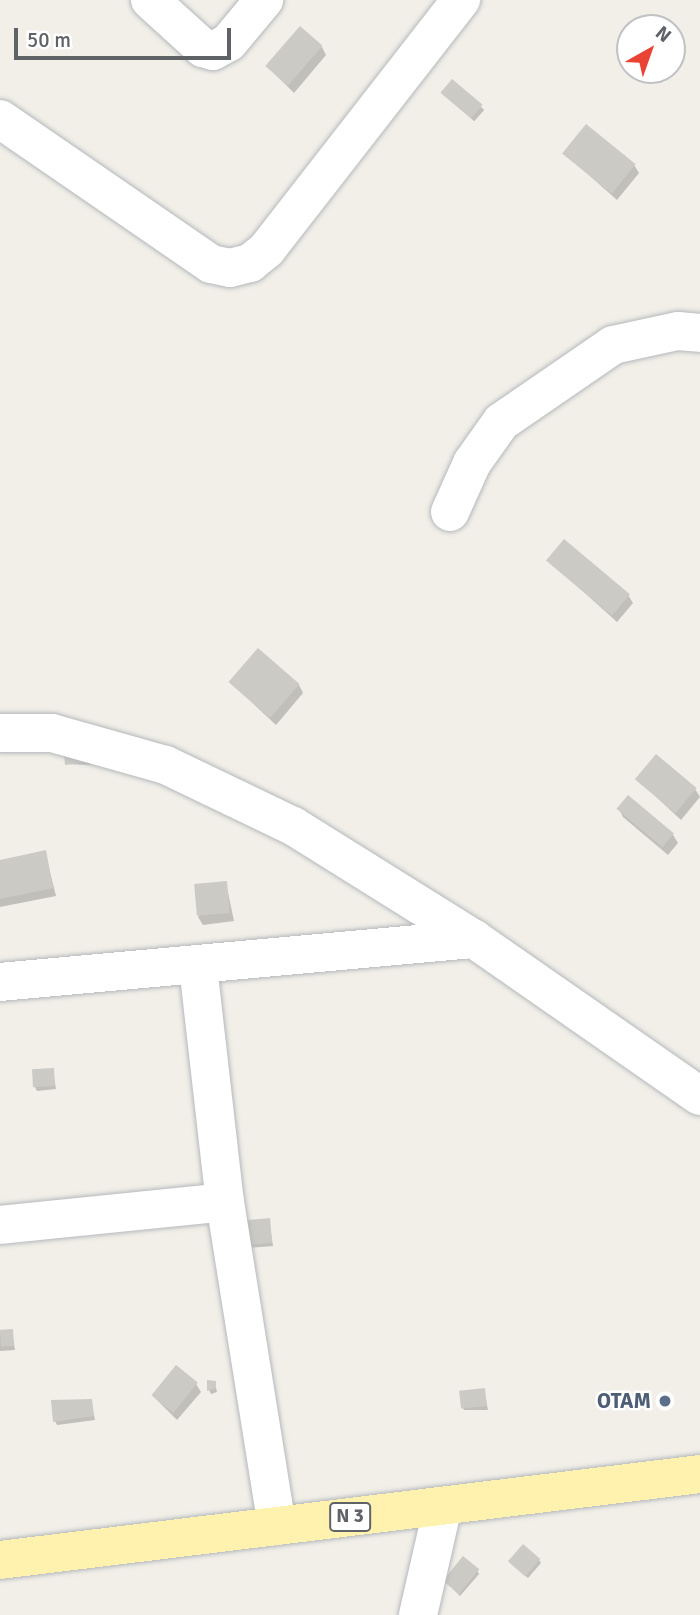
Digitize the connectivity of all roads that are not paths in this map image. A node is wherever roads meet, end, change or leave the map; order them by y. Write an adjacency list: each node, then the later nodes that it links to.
1 (150, 0): 2 (street)
2 (264, 0)
3 (461, 0): 4 (street)
4 (0, 119)
5 (700, 333): 6 (street)
6 (450, 512)
7 (0, 733): 8 (street)
8 (474, 939): 9 (street); 11 (street)
9 (198, 966): 10 (street); 12 (street)
10 (0, 982)
11 (700, 1096)
12 (225, 1202): 13 (street); 16 (street)
13 (0, 1225)
14 (700, 1474): 15 (main road, N 3)
15 (443, 1506): 16 (main road, N 3); 18 (street)
16 (277, 1526): 17 (main road, N 3)
17 (0, 1560)
18 (418, 1615)

